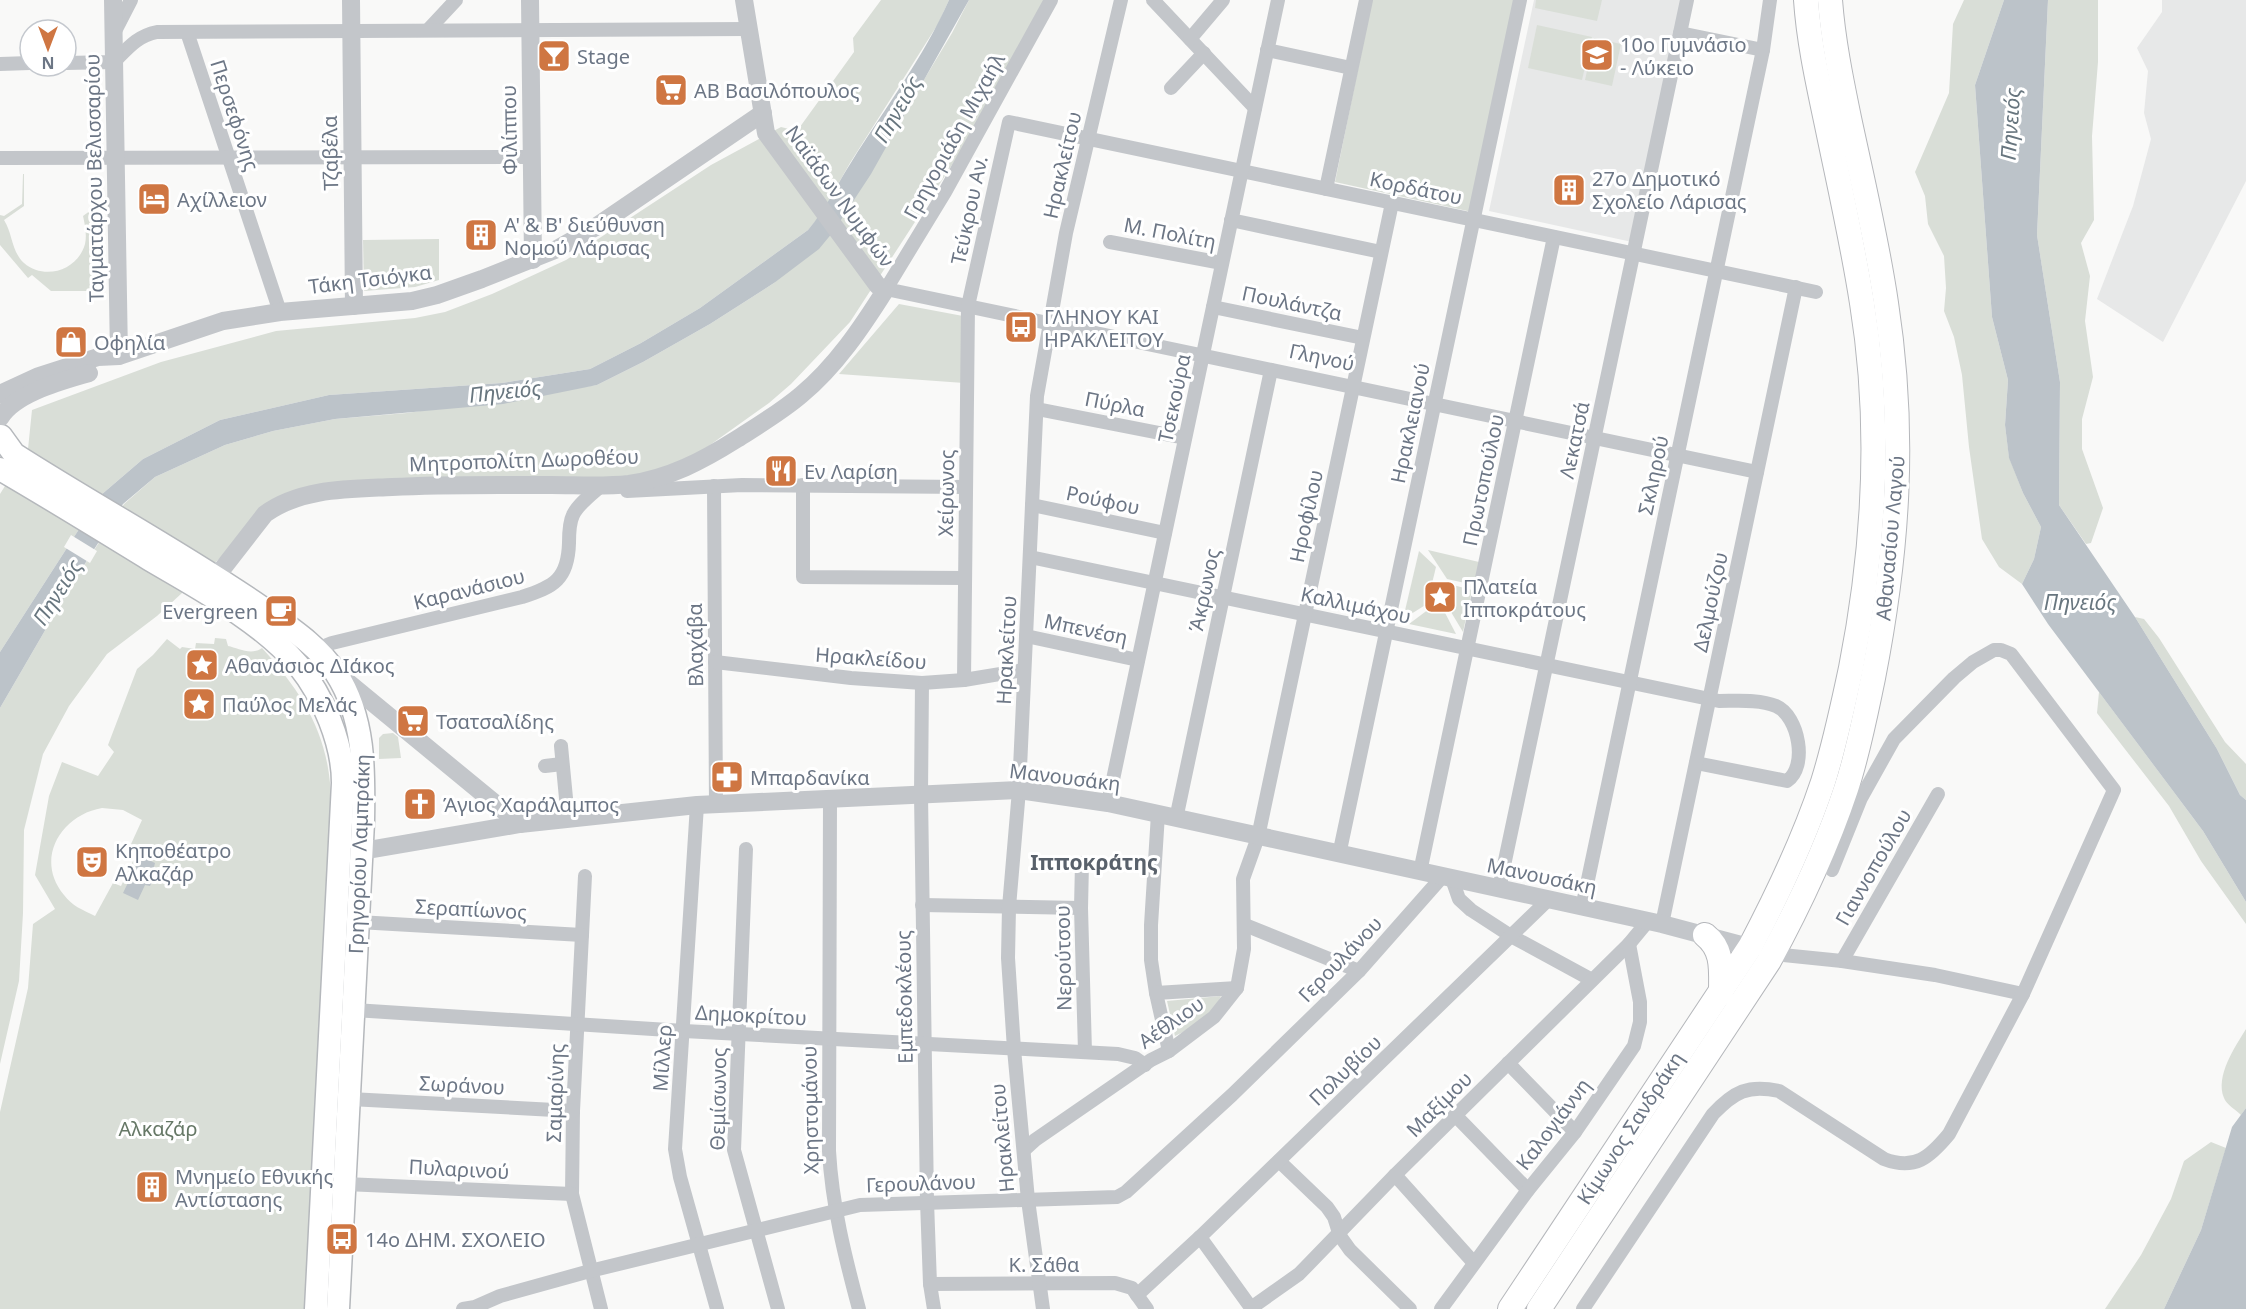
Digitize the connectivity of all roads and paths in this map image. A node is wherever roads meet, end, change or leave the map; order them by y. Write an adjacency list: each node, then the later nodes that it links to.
1 (113, 0): 24 (street, Ταγματάρχου Βελισσαρίου)
2 (131, 0): 24 (street)
3 (351, 0): 21 (street, Τζαβέλα)
4 (456, 0): 19 (street)
5 (530, 0): 20 (street, Φιλίππου)
6 (744, 0): 18 (street)
7 (1050, 0): 57 (street, Γρηγοριάδη Μιχαήλ)
8 (1121, 0): 38 (street, Ηρακλείτου)
9 (1153, 0): 25 (street)
10 (1223, 0): 25 (street)
11 (1278, 0): 26 (street, Τσεκούρα)
12 (1366, 0): 33 (street)
13 (1520, 0): 48 (street, Ηρακλειανού)
14 (1687, 0): 23 (street, Λεκατσά)
15 (1770, 0): 27 (street)
16 (1806, 0): 144 (highway, Αθανασίου Λαγού)
17 (1830, 0): 144 (highway, Αθανασίου Λαγού)
18 (748, 29): 20 (street); 36 (street)
19 (428, 30): 20 (street); 21 (street)
20 (530, 30): 40 (street, Φιλίππου)
21 (351, 31): 22 (street); 39 (street, Τζαβέλα)
22 (187, 32): 29 (street); 43 (street, Περσεφόνης)
23 (1680, 33): 27 (street); 52 (street, Λεκατσά)
24 (114, 34): 29 (street, Ταγματάρχου Βελισσαρίου)
25 (1190, 39): 28 (street)
26 (1267, 50): 33 (street); 35 (street, Τσεκούρα)
27 (1763, 50): 55 (street, Σκληρού)
28 (1203, 53): 34 (street); 35 (street)
29 (114, 62): 31 (street); 42 (street, Ταγματάρχου Βελισσαρίου)
30 (18, 63): 32 (street)
31 (78, 63)
32 (0, 64)
33 (1351, 68): 45 (street)
34 (1171, 88)
35 (1255, 108): 44 (street, Τσεκούρα)
36 (763, 112): 53 (street, Τάκη Τσιόγκα); 57 (street, Ναϊάδων Νυμφών)
37 (1009, 122): 38 (street, Κορδάτου); 60 (street, Τεύκρου Αν.)
38 (1089, 139): 44 (street, Κορδάτου); 63 (street, Ηρακλείτου)
39 (352, 157): 40 (street); 43 (street); 59 (street, Τζαβέλα)
40 (531, 157): 53 (street, Φιλίππου)
41 (0, 158): 42 (street)
42 (116, 158): 43 (street); 65 (street, Ταγματάρχου Βελισσαρίου)
43 (229, 158): 62 (street, Περσεφόνης)
44 (1242, 171): 45 (street, Κορδάτου); 47 (street, Τσεκούρα)
45 (1326, 189): 46 (street, Κορδάτου)
46 (1392, 203): 48 (street, Κορδάτου); 51 (street, Ηροφίλου)
47 (1231, 220): 51 (street); 54 (street, Τσεκούρα)
48 (1473, 220): 49 (street, Κορδάτου); 70 (street, Ηρακλειανού)
49 (1554, 237): 52 (street, Κορδάτου); 73 (street, Πρωτοπούλου)
50 (1110, 242): 54 (street, Μ. Πολίτη)
51 (1381, 252): 64 (street, Ηροφίλου)
52 (1632, 253): 55 (street, Κορδάτου); 77 (street, Λεκατσά)
53 (532, 260): 59 (street, Τάκη Τσιόγκα)
54 (1222, 263): 61 (street, Τσεκούρα)
55 (1716, 271): 56 (street, Κορδάτου); 79 (street, Σκληρού)
56 (1796, 287): 58 (street, Κορδάτου); 81 (street, Δελμούζου)
57 (882, 288): 60 (street, Γληνού); 85 (street, Μητροπολίτη Δωροθέου)
58 (1816, 292)
59 (354, 306): 62 (street, Τάκη Τσιόγκα)
60 (968, 306): 63 (street, Γληνού); 84 (street, Χείρωνος)
61 (1213, 307): 64 (street, Πουλάντζα); 66 (street, Τσεκούρα)
62 (280, 312): 65 (street, Τάκη Τσιόγκα)
63 (1051, 324): 66 (street, Γληνού); 71 (street, Ηρακλείτου)
64 (1363, 338): 68 (street, Ηροφίλου)
65 (119, 356): 69 (street, Τάκη Τσιόγκα); 72 (street, Τάκη Τσιόγκα)
66 (1203, 356): 67 (street, Γληνού); 76 (street, Τσεκούρα)
67 (1271, 370): 68 (street, Γληνού); 92 (street, Άκρωνος)
68 (1353, 387): 70 (street, Γληνού); 93 (street, Ηροφίλου)
69 (0, 394)
70 (1434, 404): 73 (street, Γληνού); 94 (street, Ηρακλειανού)
71 (1037, 409): 76 (street, Πύρλα); 86 (street, Ηρακλείτου)
72 (0, 418)
73 (1515, 421): 77 (street, Γληνού); 96 (street, Πρωτοπούλου)
74 (0, 429): 75 (main road)
75 (1, 436): 78 (main road); 80 (main road, Γρηγορίου Λαμπράκη)
76 (1185, 438): 87 (street, Τσεκούρα)
77 (1594, 438): 79 (street, Γληνού); 100 (street, Λεκατσά)
78 (0, 441)
79 (1677, 455): 81 (street, Γληνού); 104 (street, Σκληρού)
80 (9, 467): 90 (main road, Γρηγορίου Λαμπράκη)
81 (1757, 472): 106 (street, Δελμούζου)
82 (803, 485): 83 (street, Μητροπολίτη Δωροθέου); 84 (street, Μητροπολίτη Δωροθέου); 89 (street)
83 (714, 486): 85 (street, Μητροπολίτη Δωροθέου); 99 (street, Βλαχάβα)
84 (966, 487): 89 (street, Χείρωνος)
85 (599, 489): 90 (street, Μητροπολίτη Δωροθέου); 97 (street, Καρανάσιου)
86 (1032, 505): 87 (street, Ρούφου); 88 (street, Ηρακλείτου)
87 (1165, 532): 91 (street, Τσεκούρα)
88 (1030, 556): 91 (street, Καλλιμάχου); 95 (street, Ηρακλείτου)
89 (965, 578): 103 (street, Χείρωνος)
90 (206, 582): 97 (main road, Γρηγορίου Λαμπράκη); 122 (main road, Γρηγορίου Λαμπράκη)
91 (1155, 583): 92 (street, Καλλιμάχου); 98 (street, Τσεκούρα)
92 (1223, 597): 93 (street, Καλλιμάχου); 118 (street, Άκρωνος)
93 (1305, 614): 94 (street, Καλλιμάχου); 121 (street, Ηροφίλου)
94 (1387, 631): 96 (street, Καλλιμάχου); 125 (street, Ηρακλειανού)
95 (1026, 636): 98 (street, Μπενέση); 101 (street, Ηρακλείτου)
96 (1467, 648): 100 (street, Καλλιμάχου); 128 (street, Πρωτοπούλου)
97 (315, 650): 102 (main road, Γρηγορίου Λαμπράκη)
98 (1138, 660): 115 (street, Τσεκούρα)
99 (715, 662): 105 (street, Ηρακλείδου); 117 (street, Βλαχάβα)
100 (1546, 665): 104 (street, Καλλιμάχου); 131 (street, Λεκατσά)
101 (1024, 670): 103 (street, Ηρακλείδου); 111 (street, Ηρακλείτου)
102 (336, 673): 120 (street); 124 (main road, Γρηγορίου Λαμπράκη)
103 (964, 680): 105 (street, Ηρακλείδου)
104 (1629, 682): 106 (street, Καλλιμάχου); 136 (street, Σκληρού)
105 (922, 683): 112 (street, Εμπεδοκλέους)
106 (1709, 699): 108 (street, Δελμούζου); 108 (street, Καλλιμάχου)
107 (561, 746): 109 (street)
108 (1696, 763): 138 (street, Δελμούζου)
109 (562, 764): 110 (street); 119 (street)
110 (546, 766)
111 (1019, 790): 112 (street, Μανουσάκη); 115 (street, Μανουσάκη); 134 (street, Ηρακλείτου)
112 (921, 794): 114 (street, Μανουσάκη); 133 (street, Εμπεδοκλέους)
113 (1938, 794): 145 (street, Γιαννοπούλου)
114 (830, 798): 117 (street, Μανουσάκη); 156 (street, Χρηστομάνου)
115 (1108, 803): 118 (street, Μανουσάκη)
116 (697, 805): 117 (street, Μανουσάκη); 119 (street, Μανουσάκη); 154 (street, Μίλλερ)
117 (716, 805)
118 (1167, 817): 121 (street, Μανουσάκη); 149 (street, Άκρωνος)
119 (568, 819): 120 (street, Μανουσάκη)
120 (520, 824): 124 (street, Μανουσάκη)
121 (1258, 837): 125 (street, Μανουσάκη); 139 (street, Αέθλιου)
122 (339, 847): 124 (street, Μανουσάκη); 186 (main road, Γρηγορίου Λαμπράκη)
123 (746, 849): 155 (street, Θεμίσωνος)
124 (362, 851): 137 (main road, Γρηγορίου Λαμπράκη)
125 (1339, 855): 128 (street, Μανουσάκη)
126 (1082, 863): 135 (street, Νερούτσου)
127 (1832, 870): 151 (street)
128 (1420, 872): 130 (street, Μανουσάκη)
129 (585, 876): 141 (street, Σαμαρίνης)
130 (1447, 878): 131 (street, Μανουσάκη); 142 (street); 146 (street, Γερουλάνου)
131 (1499, 889): 132 (street, Μανουσάκη)
132 (1549, 900): 136 (street, Μανουσάκη); 142 (street, Πολυβίου)
133 (922, 905): 134 (street); 157 (street, Εμπεδοκλέους)
134 (1009, 907): 135 (street); 158 (street, Ηρακλείτου)
135 (1081, 908): 160 (street, Νερούτσου)
136 (1582, 908): 138 (street, Μανουσάκη)
137 (358, 922): 141 (street, Σεραπίωνος); 152 (main road, Γρηγορίου Λαμπράκη)
138 (1655, 923): 140 (street, Μανουσάκη); 143 (street, Μαξίμου)
139 (1245, 925): 146 (street); 148 (street, Αέθλιου)
140 (1705, 935): 144 (street, Μανουσάκη); 150 (highway)
141 (582, 936): 153 (street, Σαμαρίνης)
142 (1511, 936): 147 (street); 168 (street, Πολυβίου)
143 (1629, 944): 147 (street, Μαξίμου); 166 (street, Καλογιάννη)
144 (1761, 950): 145 (street); 150 (highway, Κίμωνος Σανδράκη); 201 (highway, Κίμωνος Σανδράκη)
145 (1842, 961): 151 (street)
146 (1359, 971): 173 (street, Γερουλάνου)
147 (1592, 980): 161 (street, Μαξίμου)
148 (1237, 988): 149 (street); 159 (street, Αέθλιου)
149 (1156, 993): 159 (street, Άκρωνος)
150 (1721, 993): 200 (highway, Κίμωνος Σανδράκη)
151 (2023, 994): 202 (street)
152 (354, 1010): 153 (street, Δημοκρίτου); 163 (main road, Γρηγορίου Λαμπράκη)
153 (578, 1023): 154 (street, Δημοκρίτου); 164 (street, Σαμαρίνης)
154 (684, 1031): 155 (street, Δημοκρίτου); 179 (street, Μίλλερ)
155 (739, 1034): 156 (street, Δημοκρίτου); 176 (street, Θεμίσωνος)
156 (828, 1039): 157 (street, Δημοκρίτου); 175 (street, Χρηστομάνου)
157 (925, 1043): 158 (street, Δημοκρίτου); 174 (street, Εμπεδοκλέους)
158 (1014, 1049): 160 (street, Δημοκρίτου); 167 (street, Ηρακλείτου)
159 (1169, 1051): 162 (street, Αέθλιου)
160 (1085, 1052): 162 (street, Δημοκρίτου)
161 (1508, 1063): 165 (street, Μαξίμου); 166 (street)
162 (1145, 1065): 167 (street, Αέθλιου)
163 (350, 1099): 164 (street, Σωράνου); 170 (main road, Γρηγορίου Λαμπράκη)
164 (573, 1111): 172 (street, Σαμαρίνης)
165 (1455, 1115): 169 (street, Μαξίμου); 171 (street)
166 (1575, 1132): 171 (street, Καλογιάννη)
167 (1024, 1150): 173 (street, Ηρακλείτου)
168 (1279, 1161): 177 (street); 178 (street, Πολυβίου)
169 (1395, 1175): 177 (street, Μαξίμου); 180 (street)
170 (345, 1184): 172 (street, Πυλαρινού); 187 (main road, Γρηγορίου Λαμπράκη)
171 (1528, 1190): 180 (street, Καλογιάννη)
172 (572, 1194): 181 (street, Σαμαρίνης)
173 (1028, 1200): 174 (street, Γερουλάνου); 182 (street, Ηρακλείτου)
174 (927, 1201): 175 (street, Γερουλάνου); 183 (street, Εμπεδοκλέους)
175 (836, 1210): 176 (street, Γερουλάνου); 193 (street, Χρηστομάνου)
176 (756, 1230): 179 (street, Γερουλάνου); 192 (street, Θεμίσωνος)
177 (1338, 1233): 197 (street, Μαξίμου); 198 (street)
178 (1200, 1237): 184 (street, Πολυβίου); 197 (street)
179 (699, 1245): 181 (street, Γερουλάνου); 191 (street, Μίλλερ)
180 (1474, 1263): 199 (street, Καλογιάννη)
181 (590, 1271): 185 (street, Γερουλάνου); 190 (street, Σαμαρίνης)
182 (1039, 1283): 183 (street, Κ. Σάθα); 184 (street, Κ. Σάθα); 195 (street, Ηρακλείτου)
183 (930, 1284): 194 (street, Εμπεδοκλέους)
184 (1137, 1295): 196 (street, Κ. Σάθα)
185 (500, 1296): 188 (street, Γερουλάνου); 189 (street)
186 (316, 1309)
187 (338, 1309)
188 (463, 1309)
189 (507, 1309)
190 (601, 1309)
191 (717, 1309)
192 (778, 1309)
193 (859, 1309)
194 (934, 1309)
195 (1043, 1309)
196 (1147, 1309)
197 (1252, 1309)
198 (1410, 1309)
199 (1441, 1309)
200 (1510, 1309)
201 (1539, 1309)
202 (1583, 1309)

